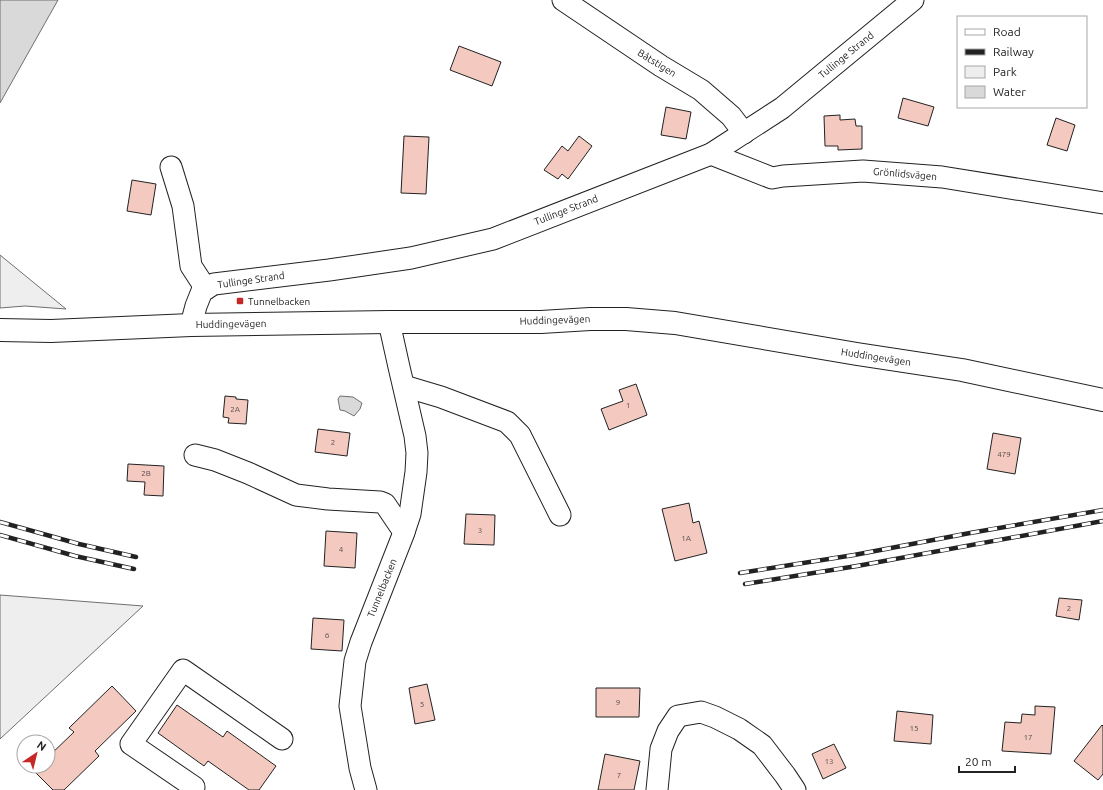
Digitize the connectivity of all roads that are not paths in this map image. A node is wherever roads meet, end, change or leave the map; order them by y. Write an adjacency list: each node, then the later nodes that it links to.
1 (563, 0): 3 (street, Båtstigen)
2 (913, 0): 3 (street, Tullinge Strand)
3 (744, 133): 4 (street, Tullinge Strand)
4 (711, 154): 6 (street, Grönlidsvägen); 7 (street, Tullinge Strand)
5 (170, 167): 7 (street)
6 (1103, 203)
7 (206, 289): 9 (street, Tullinge Strand)
8 (389, 322): 9 (main road, Huddingevägen); 11 (street, Tunnelbacken); 12 (main road, Huddingevägen)
9 (191, 325): 10 (main road, Huddingevägen)
10 (0, 330)
11 (404, 386): 14 (street); 15 (street, Tunnelbacken)
12 (1103, 400)
13 (195, 455): 15 (street)
14 (560, 516)
15 (404, 532): 18 (street, Tunnelbacken)
16 (282, 739): 17 (street)
17 (190, 790)
18 (366, 790)
19 (658, 790): 20 (street)
20 (795, 790)

